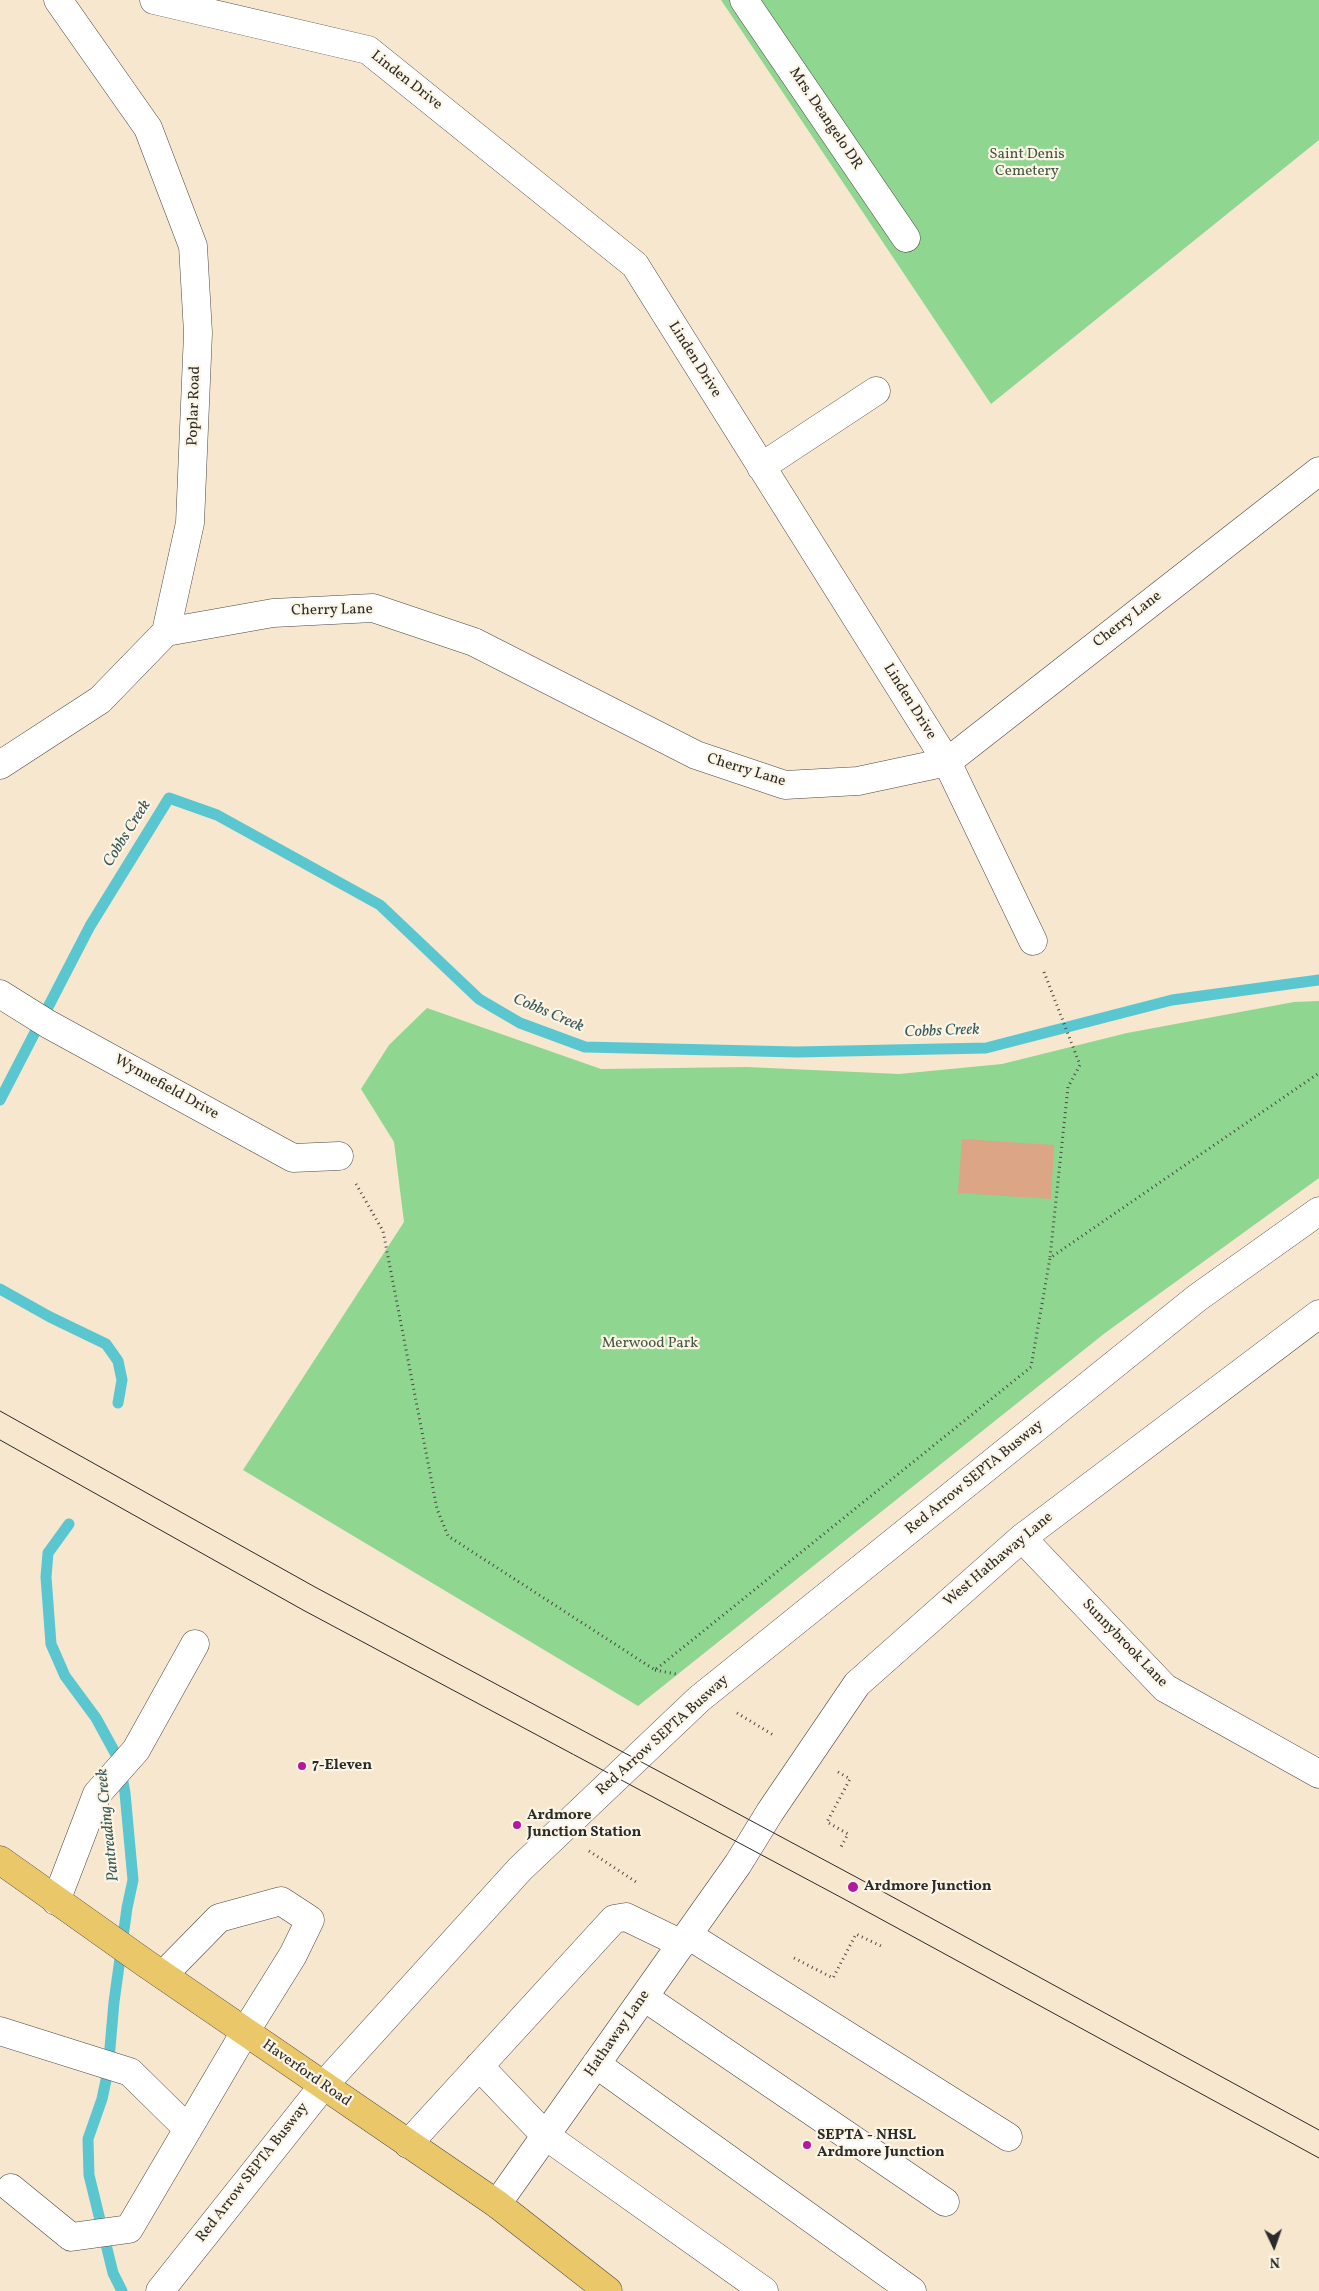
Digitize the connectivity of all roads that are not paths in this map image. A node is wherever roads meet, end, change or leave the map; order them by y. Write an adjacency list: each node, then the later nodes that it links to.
1 (58, 0): 8 (street, Poplar Road)
2 (154, 0): 6 (street, Linden Drive)
3 (744, 0): 4 (street, Mrs. Deangelo DR)
4 (906, 238)
5 (876, 391): 6 (street)
6 (761, 467): 9 (street, Linden Drive)
7 (1319, 471): 9 (street, Cherry Lane)
8 (166, 632): 9 (street, Cherry Lane); 10 (street)
9 (947, 762): 11 (street, Linden Drive)
10 (0, 765)
11 (1033, 941)
12 (0, 994): 13 (street, Wynnefield Drive)
13 (339, 1156)
14 (1319, 1211): 29 (street, Red Arrow SEPTA Busway)
15 (1319, 1314): 16 (street, West Hathaway Lane)
16 (1022, 1538): 18 (street, Sunnybrook Lane); 20 (street, West Hathaway Lane)
17 (195, 1644): 21 (street)
18 (1319, 1774)
19 (0, 1860): 21 (main road, Haverford Road)
20 (738, 1864): 22 (street, Hathaway Lane)
21 (56, 1901): 23 (main road, Haverford Road)
22 (685, 1939): 24 (street, Hathaway Lane); 28 (street); 32 (street)
23 (154, 1969): 26 (main road, Haverford Road); 26 (street)
24 (644, 1997): 27 (street, Hathaway Lane); 35 (street)
25 (0, 2031): 30 (street)
26 (245, 2032): 29 (main road, Haverford Road); 30 (street)
27 (596, 2064): 31 (street, Hathaway Lane); 40 (street)
28 (479, 2066): 31 (street); 33 (street)
29 (323, 2086): 33 (main road, Haverford Road); 37 (street, Red Arrow SEPTA Busway)
30 (188, 2130): 34 (street)
31 (546, 2136): 36 (street, Hathaway Lane); 39 (street)
32 (1008, 2137)
33 (408, 2144): 36 (main road, Haverford Road)
34 (11, 2188)
35 (945, 2202)
36 (497, 2204): 38 (main road, Haverford Road)
37 (160, 2291)
38 (608, 2291)
39 (764, 2291)
40 (912, 2291)

